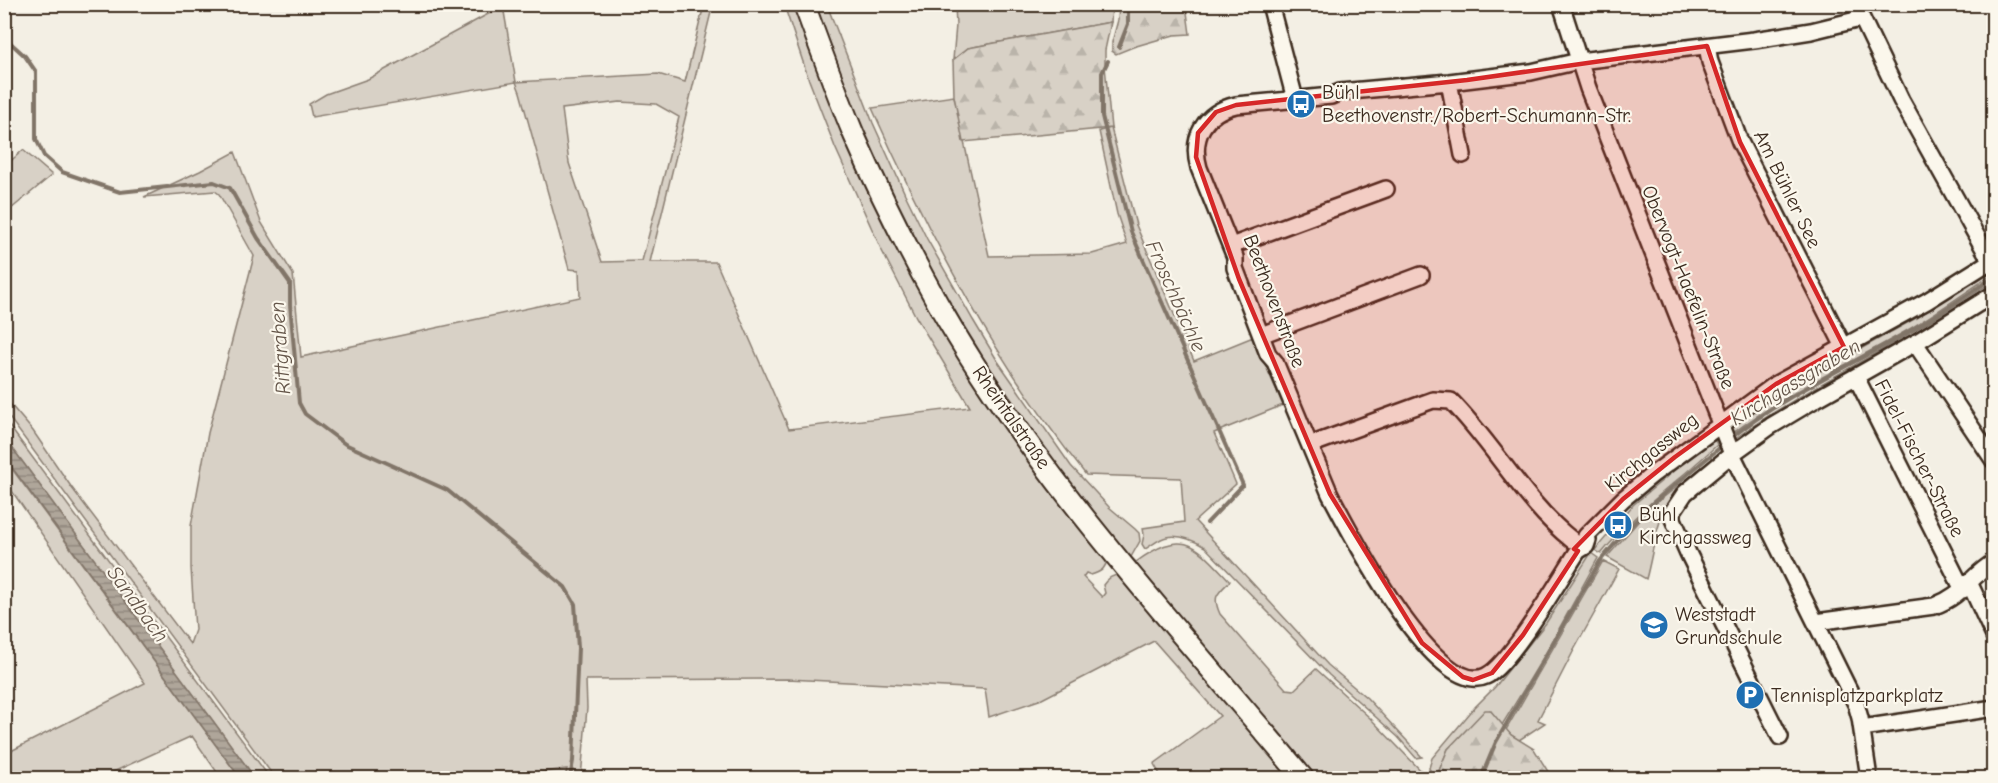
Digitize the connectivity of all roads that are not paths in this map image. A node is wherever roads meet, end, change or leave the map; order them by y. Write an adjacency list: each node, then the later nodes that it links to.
1 (804, 4): 33 (main road, Rheintalstraße)
2 (1270, 4): 9 (street)
3 (1561, 4): 7 (street, Obervogt-Haefelin-Straße)
4 (1855, 4): 5 (street)
5 (1860, 19): 6 (street, Beethovenstraße); 13 (street)
6 (1707, 46): 7 (street, Beethovenstraße); 18 (street, Am Bühler See)
7 (1579, 61): 8 (street, Beethovenstraße); 20 (street, Obervogt-Haefelin-Straße)
8 (1449, 82): 9 (street, Beethovenstraße); 10 (street)
9 (1295, 99): 12 (street, Beethovenstraße)
10 (1463, 155)
11 (1386, 189): 12 (street)
12 (1231, 246): 16 (street, Beethovenstraße)
13 (1992, 263): 18 (street, Kirchgassweg)
14 (1421, 275): 16 (street)
15 (1994, 294): 17 (street)
16 (1261, 335): 21 (street, Beethovenstraße)
17 (1916, 343): 19 (street); 23 (street)
18 (1844, 347): 20 (street, Kirchgassweg)
19 (1856, 377): 22 (street); 26 (street, Fidel-Fischer-Straße)
20 (1722, 427): 22 (street, Obervogt-Haefelin-Straße); 24 (street, Kirchgassweg)
21 (1310, 445): 24 (street); 29 (street, Beethovenstraße)
22 (1731, 451): 27 (street, Obervogt-Haefelin-Straße); 32 (street)
23 (1994, 461)
24 (1579, 542): 29 (street, Kirchgassweg)
25 (1994, 562): 26 (street)
26 (1966, 586): 27 (street); 28 (street, Fidel-Fischer-Straße)
27 (1816, 622): 31 (street, Obervogt-Haefelin-Straße)
28 (1994, 636)
29 (1484, 677)
30 (1994, 708): 31 (street)
31 (1862, 728): 34 (street, Obervogt-Haefelin-Straße)
32 (1780, 736)
33 (1303, 778)
34 (1869, 778)

